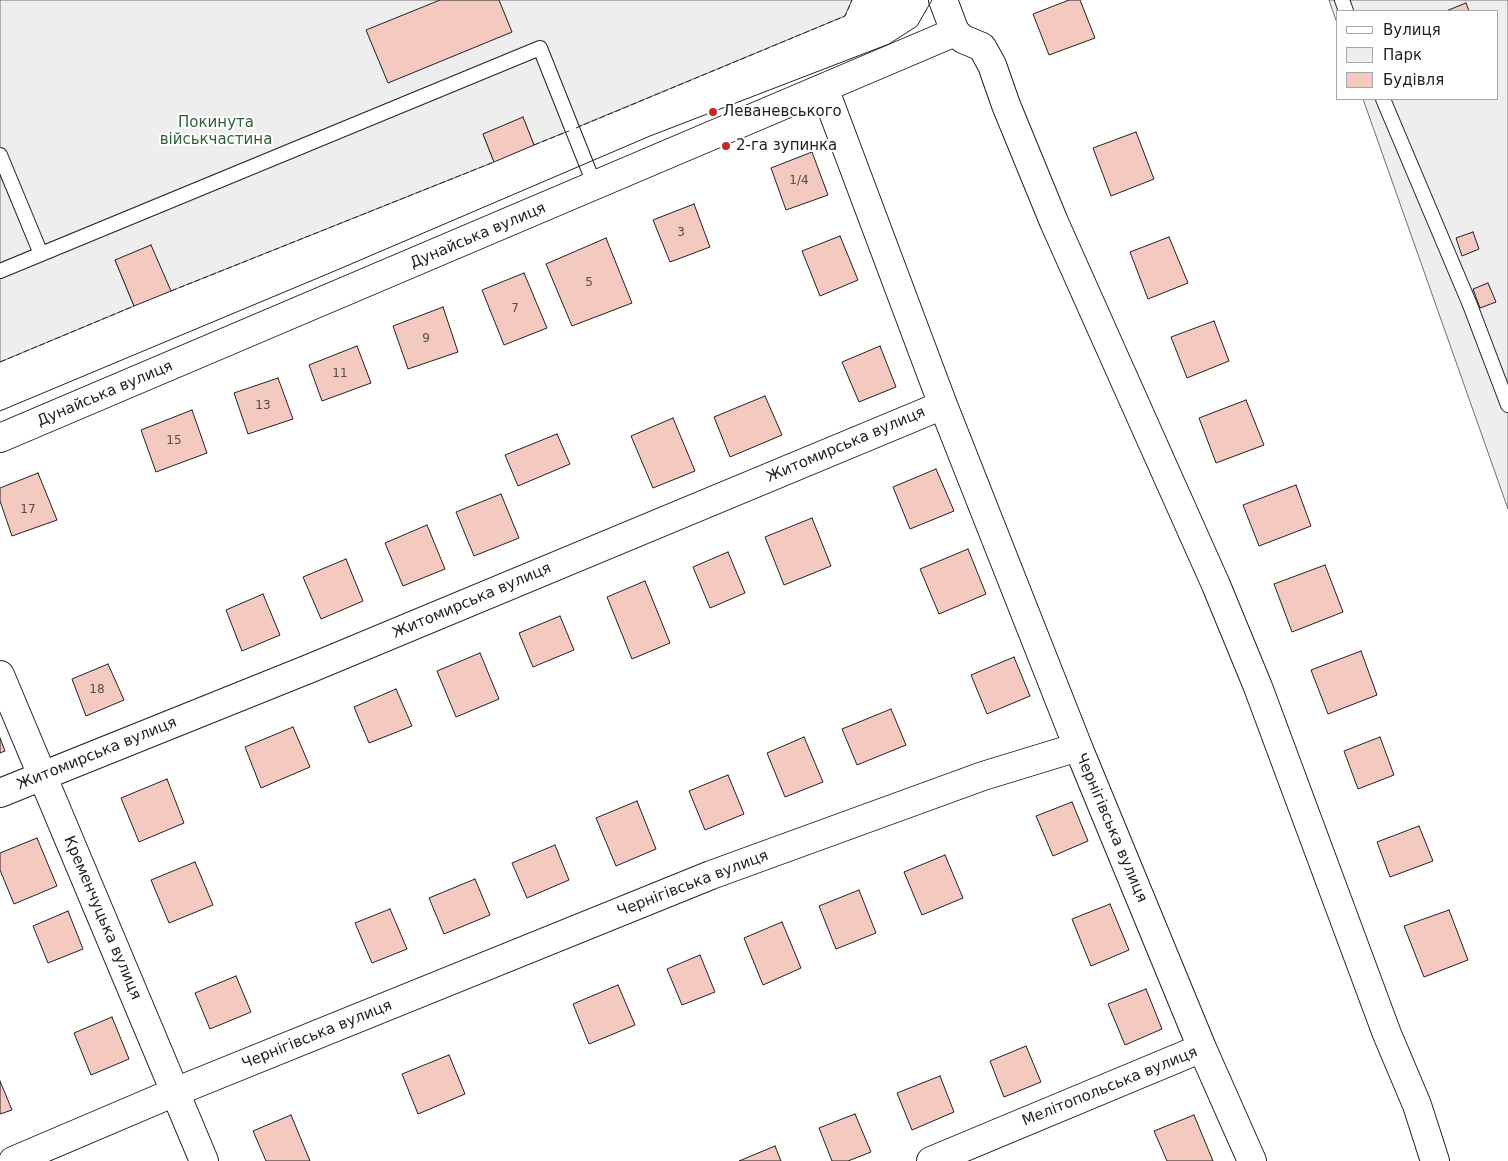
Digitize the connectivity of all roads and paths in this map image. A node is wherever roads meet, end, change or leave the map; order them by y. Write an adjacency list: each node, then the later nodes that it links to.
1 (942, 0): 2 (street)
2 (955, 32): 3 (street, Дунайська вулиця); 22 (street)
3 (824, 88): 6 (street, Дунайська вулиця); 9 (street)
4 (1383, 100): 10 (lane)
5 (0, 155): 7 (lane)
6 (595, 186): 7 (lane); 11 (street, Дунайська вулиця)
7 (42, 254): 8 (lane)
8 (0, 271)
9 (943, 405): 13 (street); 14 (street, Житомирська вулиця)
10 (1508, 405)
11 (0, 438)
12 (0, 675): 14 (street, Кременчуцька вулиця)
13 (1078, 747): 16 (street, Чернігівська вулиця); 17 (street, Чернігівська вулиця)
14 (42, 776): 15 (street, Житомирська вулиця); 17 (street, Кременчуцька вулиця)
15 (0, 793)
16 (1202, 1048): 20 (street, Мелітопольська вулиця); 21 (street, Мелітопольська вулиця)
17 (175, 1092): 18 (street, Чернігівська вулиця); 19 (street, Кременчуцька вулиця)
18 (13, 1161)
19 (204, 1161)
20 (930, 1161)
21 (1252, 1161)
22 (1435, 1161)

